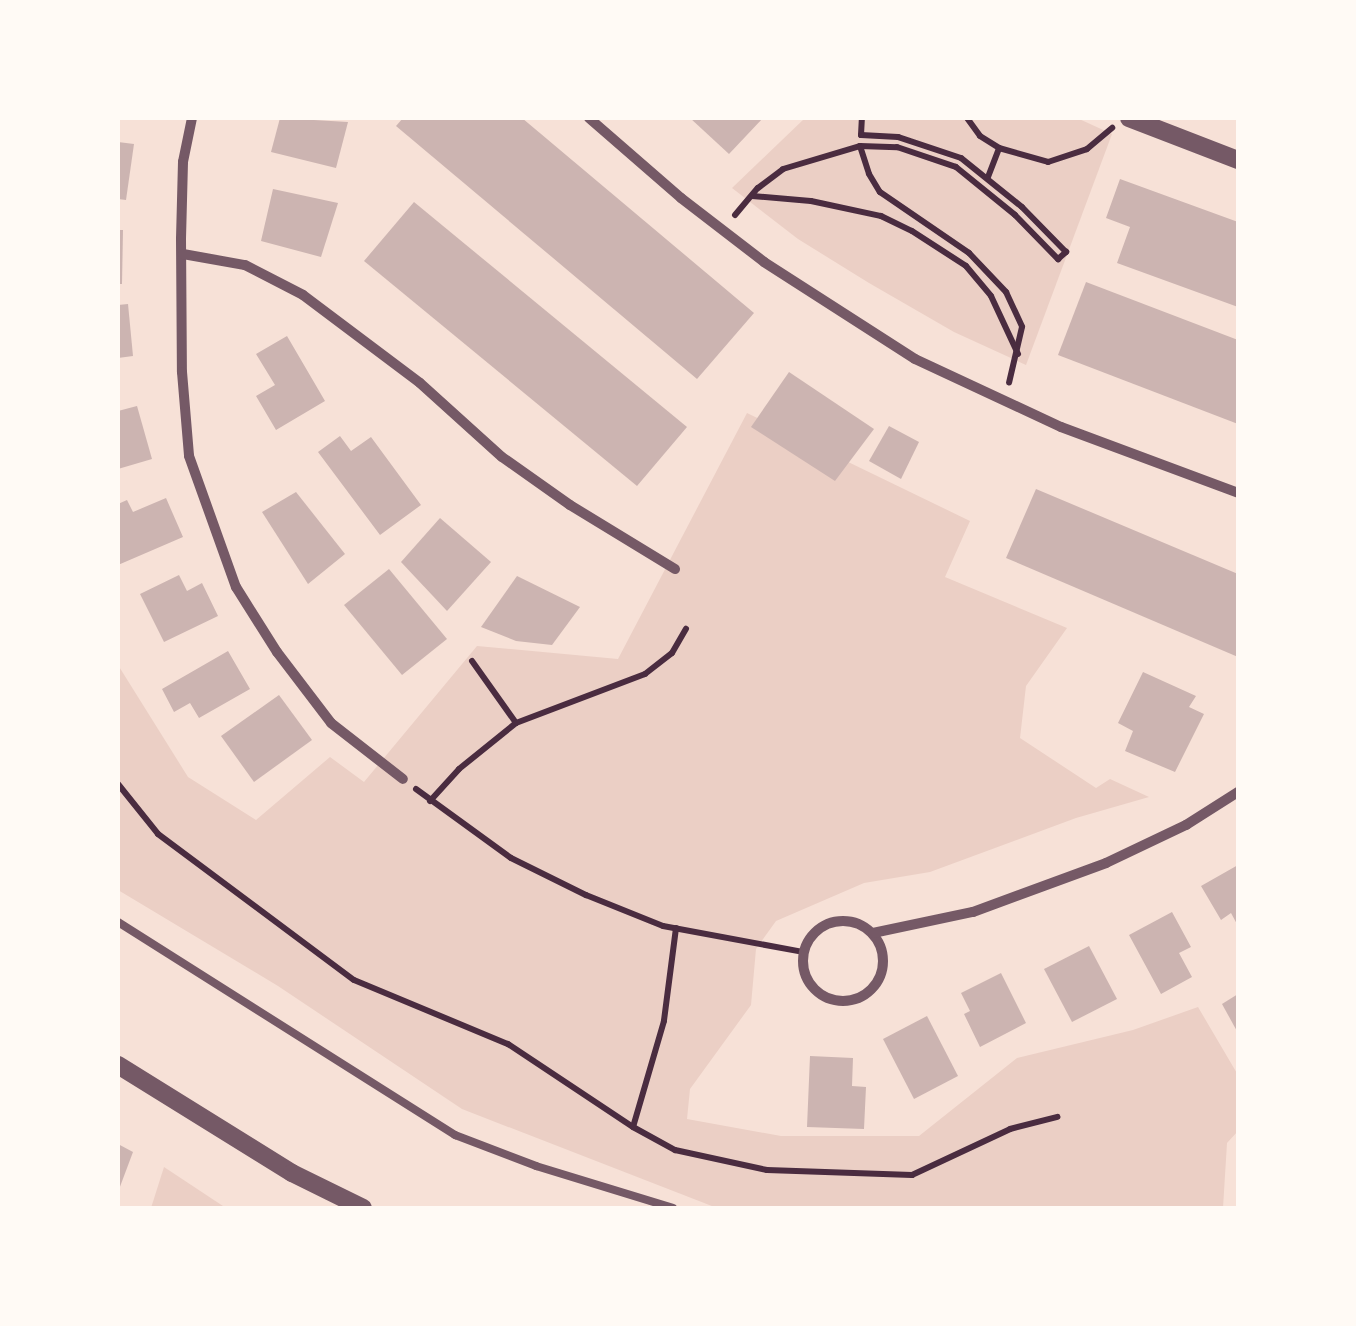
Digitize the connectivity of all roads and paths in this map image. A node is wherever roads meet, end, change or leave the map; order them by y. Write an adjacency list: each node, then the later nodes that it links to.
1 (192, 118): 12 (street)
2 (589, 118): 11 (street)
3 (862, 118): 9 (path)
4 (967, 118): 7 (path)
5 (1127, 118): 7 (path); 8 (street)
6 (860, 146): 9 (path); 10 (path); 13 (path)
7 (998, 148): 9 (path)
8 (1238, 160)
9 (988, 176)
10 (751, 196): 11 (path); 13 (path)
11 (723, 230): 14 (street)
12 (183, 254): 16 (street); 20 (street)
13 (1018, 354): 14 (path)
14 (1003, 400): 15 (street)
15 (1238, 493)
16 (675, 569)
17 (686, 629): 19 (path)
18 (472, 661): 19 (path)
19 (516, 723): 23 (path)
20 (403, 779): 23 (path)
21 (118, 784): 30 (path)
22 (1238, 792): 26 (street)
23 (430, 801): 25 (path)
24 (118, 922): 32 (lane)
25 (676, 928): 27 (path); 30 (path)
26 (873, 933): 27 (street); 27 (street)
27 (803, 952)
28 (118, 1065): 31 (street)
29 (1057, 1117): 30 (path)
30 (633, 1127)
31 (363, 1208)
32 (673, 1208)

